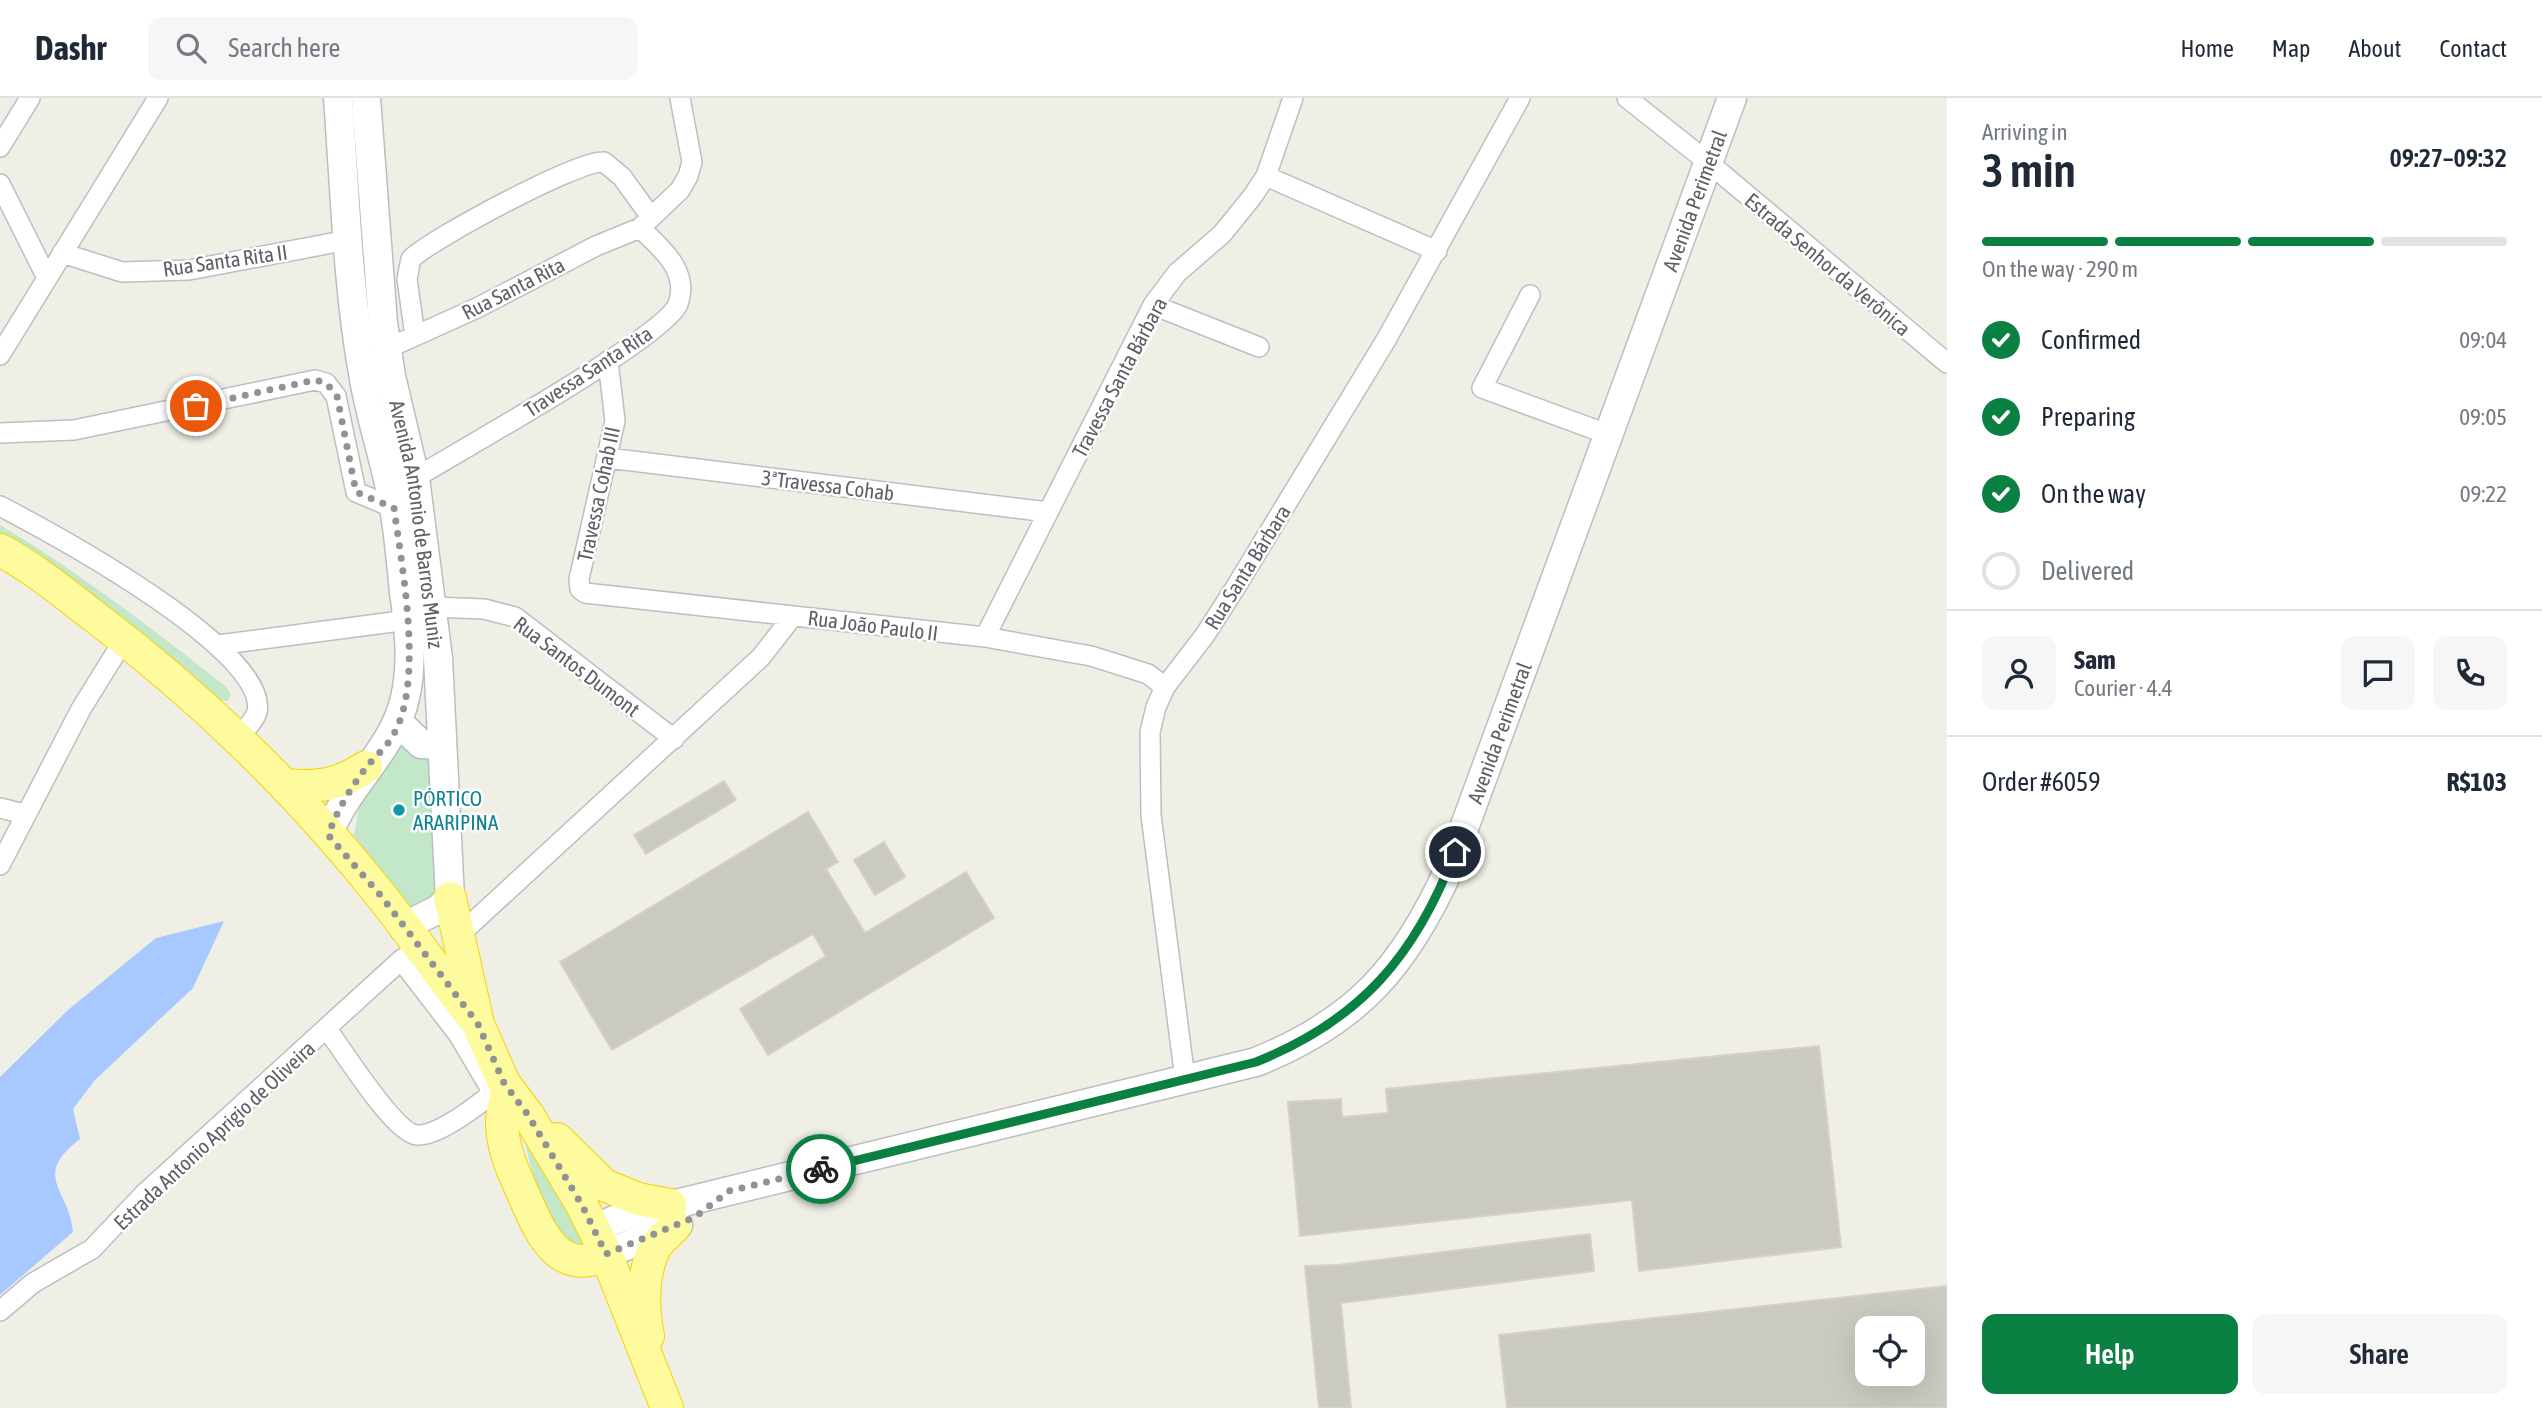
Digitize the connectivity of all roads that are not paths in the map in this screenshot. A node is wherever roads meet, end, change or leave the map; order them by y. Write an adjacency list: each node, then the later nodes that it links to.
1 (30, 98): 10 (street)
2 (158, 98): 17 (street)
3 (338, 98): 15 (main road, Avenida Antonio de Barros Muniz)
4 (366, 98): 23 (main road, Avenida Antonio de Barros Muniz)
5 (680, 98): 14 (street)
6 (1293, 98): 12 (street, Travessa Santa Bárbara)
7 (1520, 98): 16 (street, Rua Santa Bárbara)
8 (1627, 98): 11 (street, Estrada Senhor da Verônica)
9 (1732, 98): 11 (main road, Avenida Perimetral)
10 (0, 146)
11 (1710, 163): 26 (street, Estrada Senhor da Verônica); 28 (main road, Avenida Perimetral)
12 (1266, 176): 16 (street); 20 (street, Travessa Santa Bárbara)
13 (0, 184): 18 (street)
14 (646, 222): 21 (street, Rua Santa Rita); 21 (street, Travessa Santa Rita); 25 (street, Travessa Santa Rita)
15 (348, 240): 17 (street, Rua Santa Rita II); 32 (main road, Avenida Antonio de Barros Muniz)
16 (1437, 251): 41 (street, Rua Santa Bárbara)
17 (62, 253): 18 (street)
18 (47, 278): 24 (street)
19 (1530, 295): 28 (street)
20 (1153, 305): 22 (street); 33 (street, Travessa Santa Bárbara)
21 (415, 336): 23 (street, Rua Santa Rita)
22 (1259, 347)
23 (386, 349): 30 (main road, Avenida Antonio de Barros Muniz)
24 (0, 355)
25 (608, 361): 29 (street, Travessa Cohab III); 30 (street, Travessa Santa Rita)
26 (1947, 363)
27 (0, 433): 32 (street)
28 (1607, 434): 57 (main road, Avenida Perimetral)
29 (608, 458): 33 (street, 3ªTravessa Cohab); 35 (street, Travessa Cohab III)
30 (415, 478): 36 (main road, Avenida Antonio de Barros Muniz)
31 (0, 506): 40 (street)
32 (394, 508): 36 (main road, Avenida Antonio de Barros Muniz)
33 (1048, 512): 39 (street, Travessa Santa Bárbara)
34 (0, 550): 38 (highway)
35 (579, 585): 37 (street, Rua João Paulo II)
36 (420, 614): 40 (street, Rua Santos Dumont); 42 (main road, Avenida Antonio de Barros Muniz); 44 (street, Rua Santos Dumont); 45 (main road, Avenida Antonio de Barros Muniz)
37 (793, 616): 39 (street, Rua João Paulo II); 44 (street)
38 (125, 638): 43 (highway); 49 (street)
39 (985, 638): 41 (street, Rua João Paulo II)
40 (218, 645): 43 (street)
41 (1165, 687): 57 (street, Rua Santa Bárbara)
42 (398, 722): 45 (main road); 46 (main road, Avenida Antonio de Barros Muniz)
43 (237, 737): 47 (highway)
44 (674, 738): 53 (street)
45 (442, 745): 52 (main road, Avenida Antonio de Barros Muniz)
46 (366, 767): 47 (highway); 50 (main road, Avenida Antonio de Barros Muniz)
47 (285, 785): 50 (highway)
48 (0, 808): 49 (street)
49 (24, 814): 51 (street)
50 (328, 835): 54 (highway)
51 (0, 865)
52 (450, 898): 53 (highway); 54 (main road)
53 (457, 937): 55 (highway)
54 (408, 945): 55 (highway); 56 (street, Estrada Antonio Aprigio de Oliveira); 58 (street)
55 (478, 1024): 58 (highway)
56 (327, 1029): 58 (street); 62 (street, Estrada Antonio Aprigio de Oliveira)
57 (1185, 1079): 60 (main road, Avenida Perimetral)
58 (502, 1088): 59 (highway); 61 (highway)
59 (528, 1115): 60 (highway); 61 (highway)
60 (672, 1216): 61 (main road); 63 (highway)
61 (600, 1242): 63 (highway)
62 (0, 1311)
63 (661, 1395)

